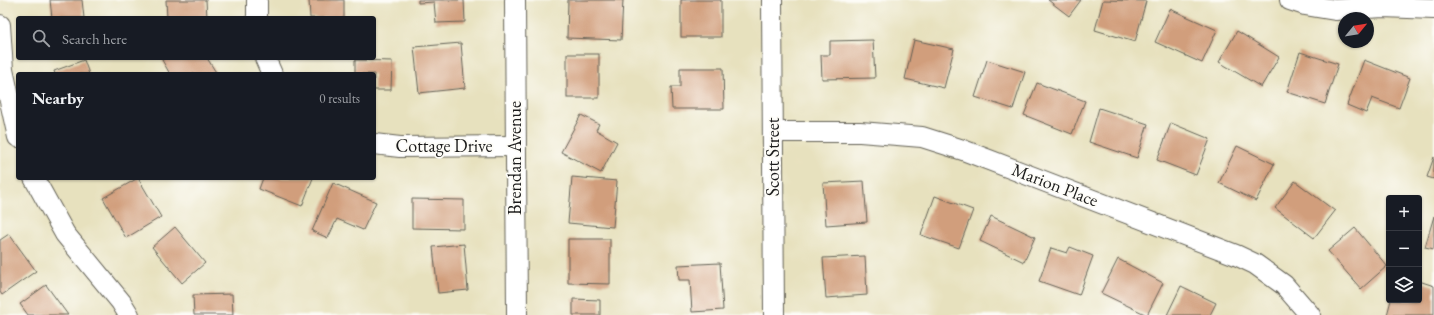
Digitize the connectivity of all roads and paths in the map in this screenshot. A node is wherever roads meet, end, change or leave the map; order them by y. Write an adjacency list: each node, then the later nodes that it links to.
1 (257, 0): 6 (street)
2 (515, 0): 13 (street, Brendan Avenue)
3 (772, 0): 11 (street, Scott Street)
4 (1290, 0): 5 (street)
5 (1434, 9)
6 (258, 16)
7 (0, 25): 10 (street)
8 (266, 60): 9 (street)
9 (271, 72)
10 (16, 128)
11 (773, 132): 17 (street, Scott Street); 18 (street, Marion Place)
12 (376, 144): 13 (street, Cottage Drive)
13 (515, 146): 16 (street, Brendan Avenue)
14 (35, 180): 15 (street)
15 (129, 315)
16 (517, 315)
17 (774, 315)
18 (1310, 315)

